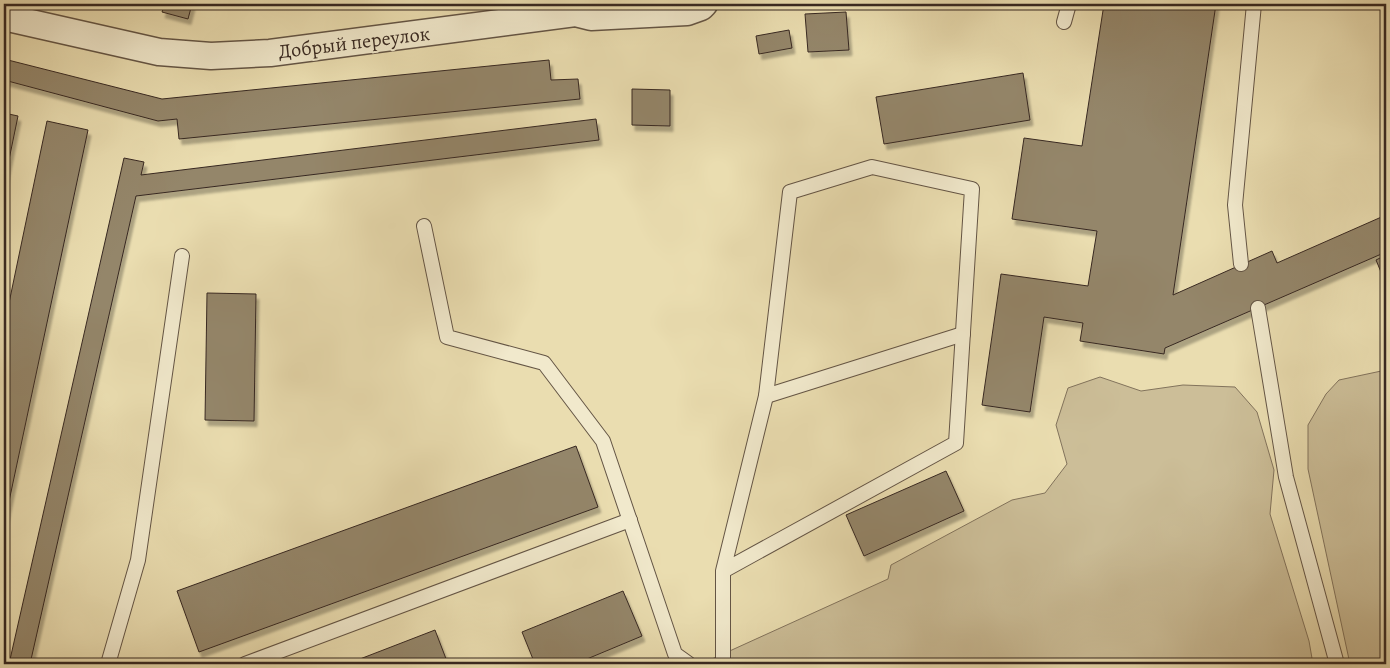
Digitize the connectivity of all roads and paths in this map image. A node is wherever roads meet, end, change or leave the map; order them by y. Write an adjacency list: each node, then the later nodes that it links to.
1 (704, 4): 4 (street, Добрый переулок)
2 (1069, 4): 6 (lane)
3 (1254, 4): 9 (lane)
4 (577, 8): 5 (street, Добрый переулок)
5 (4, 17)
6 (1064, 22)
7 (424, 226): 13 (lane)
8 (182, 256): 15 (lane)
9 (1242, 264)
10 (1258, 308): 19 (lane)
11 (963, 334): 12 (lane); 12 (lane); 14 (lane)
12 (766, 396): 14 (lane)
13 (630, 520): 16 (lane); 17 (lane)
14 (723, 571): 18 (lane)
15 (108, 664)
16 (245, 664)
17 (689, 664)
18 (723, 664)
19 (1336, 664)

